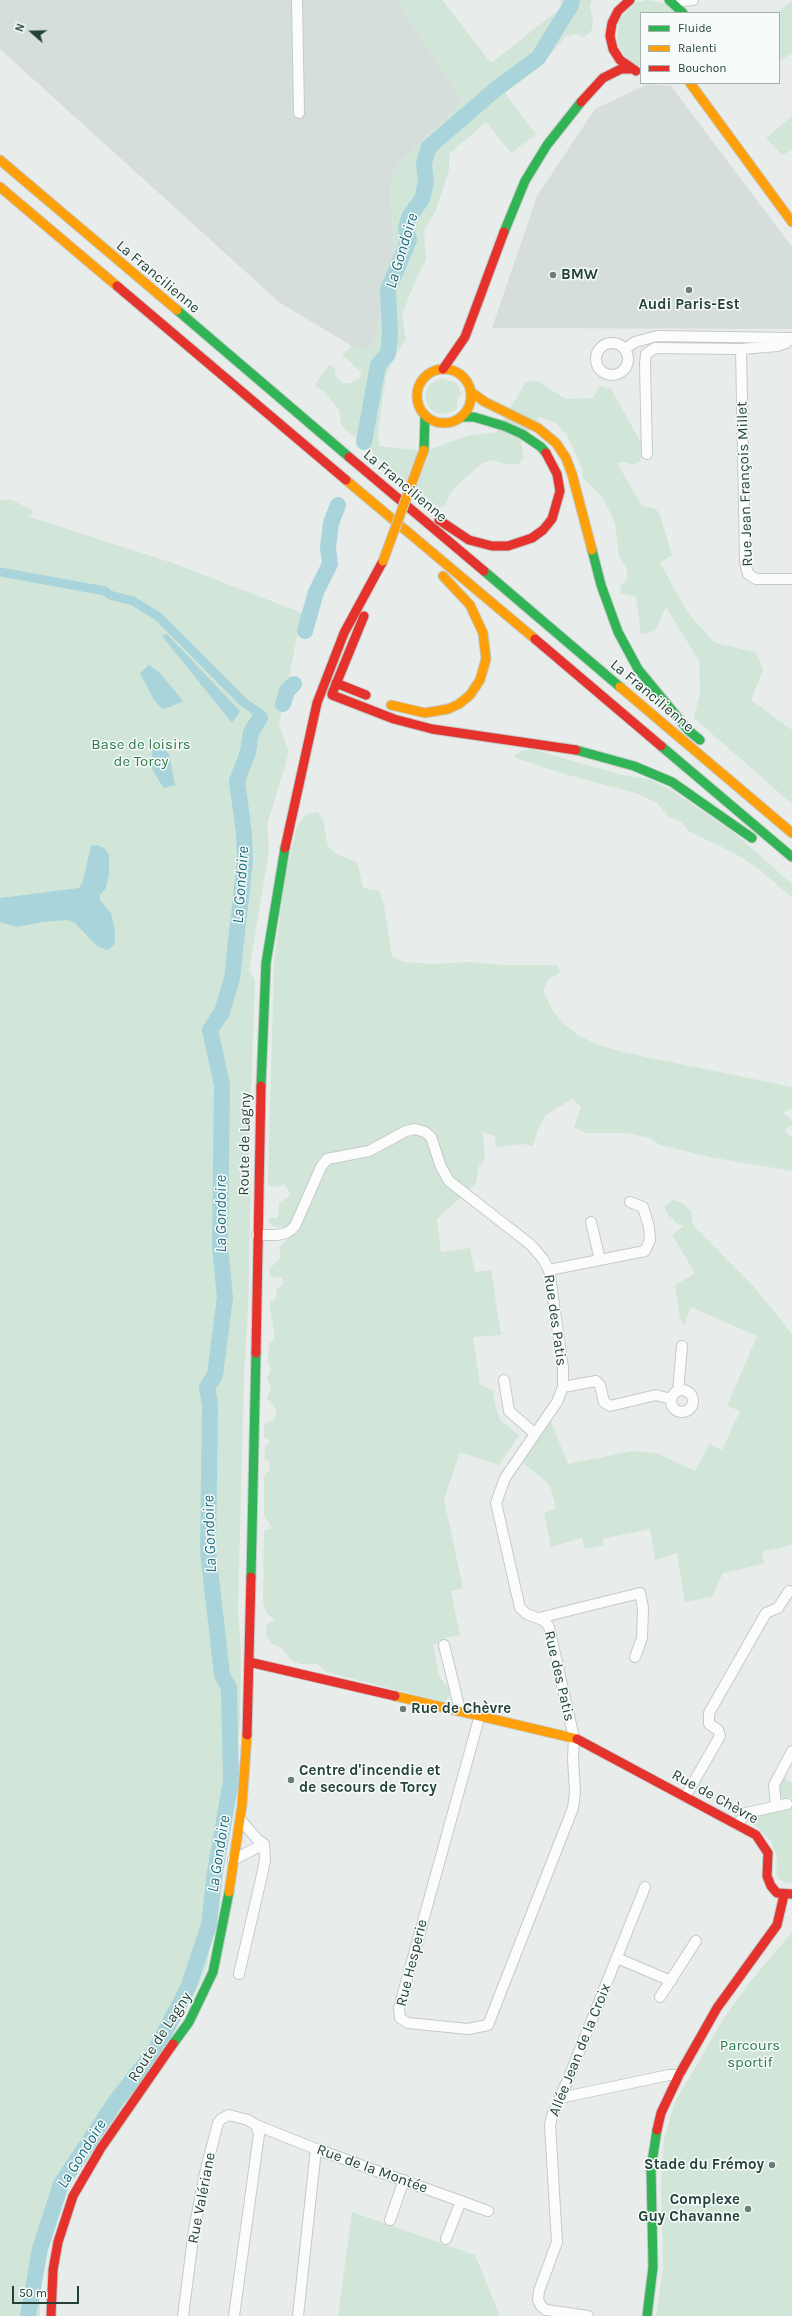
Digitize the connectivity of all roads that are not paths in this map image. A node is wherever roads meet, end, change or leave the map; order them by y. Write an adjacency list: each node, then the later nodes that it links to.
1 (297, 0): 14 (street)
2 (616, 0): 6 (main road)
3 (630, 0): 6 (main road)
4 (692, 0): 5 (street); 8 (street)
5 (671, 1): 7 (main road)
6 (618, 11): 9 (main road)
7 (682, 12)
8 (688, 12)
9 (613, 49): 10 (main road); 12 (main road)
10 (631, 69): 11 (main road); 12 (main road)
11 (640, 73)
12 (603, 78): 18 (main road)
13 (689, 85): 17 (main road)
14 (299, 113)
15 (0, 160): 33 (main road, La Francilienne)
16 (2, 190): 32 (main road)
17 (792, 222)
18 (465, 336): 22 (main road); 23 (main road)
19 (792, 338): 20 (street); 21 (street)
20 (741, 348): 31 (street); 37 (street, Rue Jean François Millet)
21 (625, 349)
22 (462, 368): 23 (main road); 24 (main road)
23 (443, 369): 25 (main road)
24 (471, 392): 26 (main road); 43 (main road)
25 (425, 416): 27 (main road); 30 (main road)
26 (461, 417): 27 (main road); 33 (main road)
27 (445, 423): 28 (main road)
28 (439, 432)
29 (433, 440): 30 (main road)
30 (424, 450): 35 (main road, bridge)
31 (647, 454)
32 (362, 493): 34 (main road); 49 (main road)
33 (392, 494): 46 (main road, La Francilienne)
34 (406, 543)
35 (383, 561): 38 (main road); 39 (main road)
36 (438, 571): 39 (main road)
37 (792, 579)
38 (328, 672): 39 (main road); 40 (main road)
39 (336, 683): 40 (main road); 41 (main road)
40 (323, 686): 41 (main road); 45 (main road)
41 (330, 698): 48 (main road)
42 (325, 713): 45 (main road)
43 (705, 745)
44 (756, 789): 46 (main road)
45 (298, 792): 52 (main road, Route de Lagny)
46 (778, 821): 47 (main road, La Francilienne)
47 (792, 833)
48 (757, 842)
49 (792, 857)
50 (630, 1202): 53 (street)
51 (591, 1222): 53 (street)
52 (257, 1235): 54 (street, Rue des Patis); 65 (main road, Route de Lagny)
53 (600, 1260): 54 (street)
54 (549, 1270): 57 (street, Rue des Patis)
55 (682, 1346): 58 (street)
56 (504, 1380): 60 (street)
57 (563, 1387): 59 (street); 60 (street, Rue des Patis)
58 (678, 1391): 59 (street); 59 (street)
59 (671, 1399)
60 (534, 1434): 62 (street, Rue des Patis)
61 (789, 1591): 70 (street)
62 (539, 1618): 64 (street); 68 (street, Rue des Patis)
63 (444, 1645): 66 (street)
64 (635, 1657)
65 (249, 1662): 66 (main road, Rue de Chèvre); 73 (main road, Route de Lagny)
66 (460, 1710): 67 (main road, Rue de Chèvre)
67 (480, 1715): 68 (main road, Rue de Chèvre); 68 (street, Rue Hesperie)
68 (574, 1738): 70 (main road, Rue de Chèvre)
69 (792, 1751): 72 (street)
70 (685, 1797): 74 (main road, Rue de Chèvre)
71 (787, 1804): 72 (street)
72 (776, 1806): 74 (street)
73 (240, 1818): 75 (street); 76 (main road, Route de Lagny)
74 (737, 1825): 78 (main road, Rue de Chèvre)
75 (264, 1844): 76 (street); 81 (street)
76 (234, 1860): 93 (main road, Route de Lagny)
77 (645, 1887): 80 (street, Allée Jean de la Croix)
78 (788, 1894): 84 (main road)
79 (696, 1941): 82 (street)
80 (617, 1958): 82 (street); 85 (street, Allée Jean de la Croix)
81 (239, 1974)
82 (671, 1981): 83 (street)
83 (660, 1997)
84 (679, 2075): 85 (street); 98 (main road)
85 (560, 2098): 97 (street, Allée Jean de la Croix)
86 (256, 2126): 87 (street, Rue de la Montée); 94 (street, Rue Valériane); 95 (street)
87 (316, 2149): 88 (street, Rue de la Montée); 96 (street)
88 (404, 2180): 89 (street, Rue de la Montée); 91 (street)
89 (461, 2201): 90 (street, Rue de la Montée); 92 (street)
90 (488, 2211)
91 (390, 2220)
92 (446, 2239)
93 (51, 2316)
94 (183, 2316)
95 (234, 2316)
96 (298, 2316)
97 (588, 2316)
98 (648, 2316)

